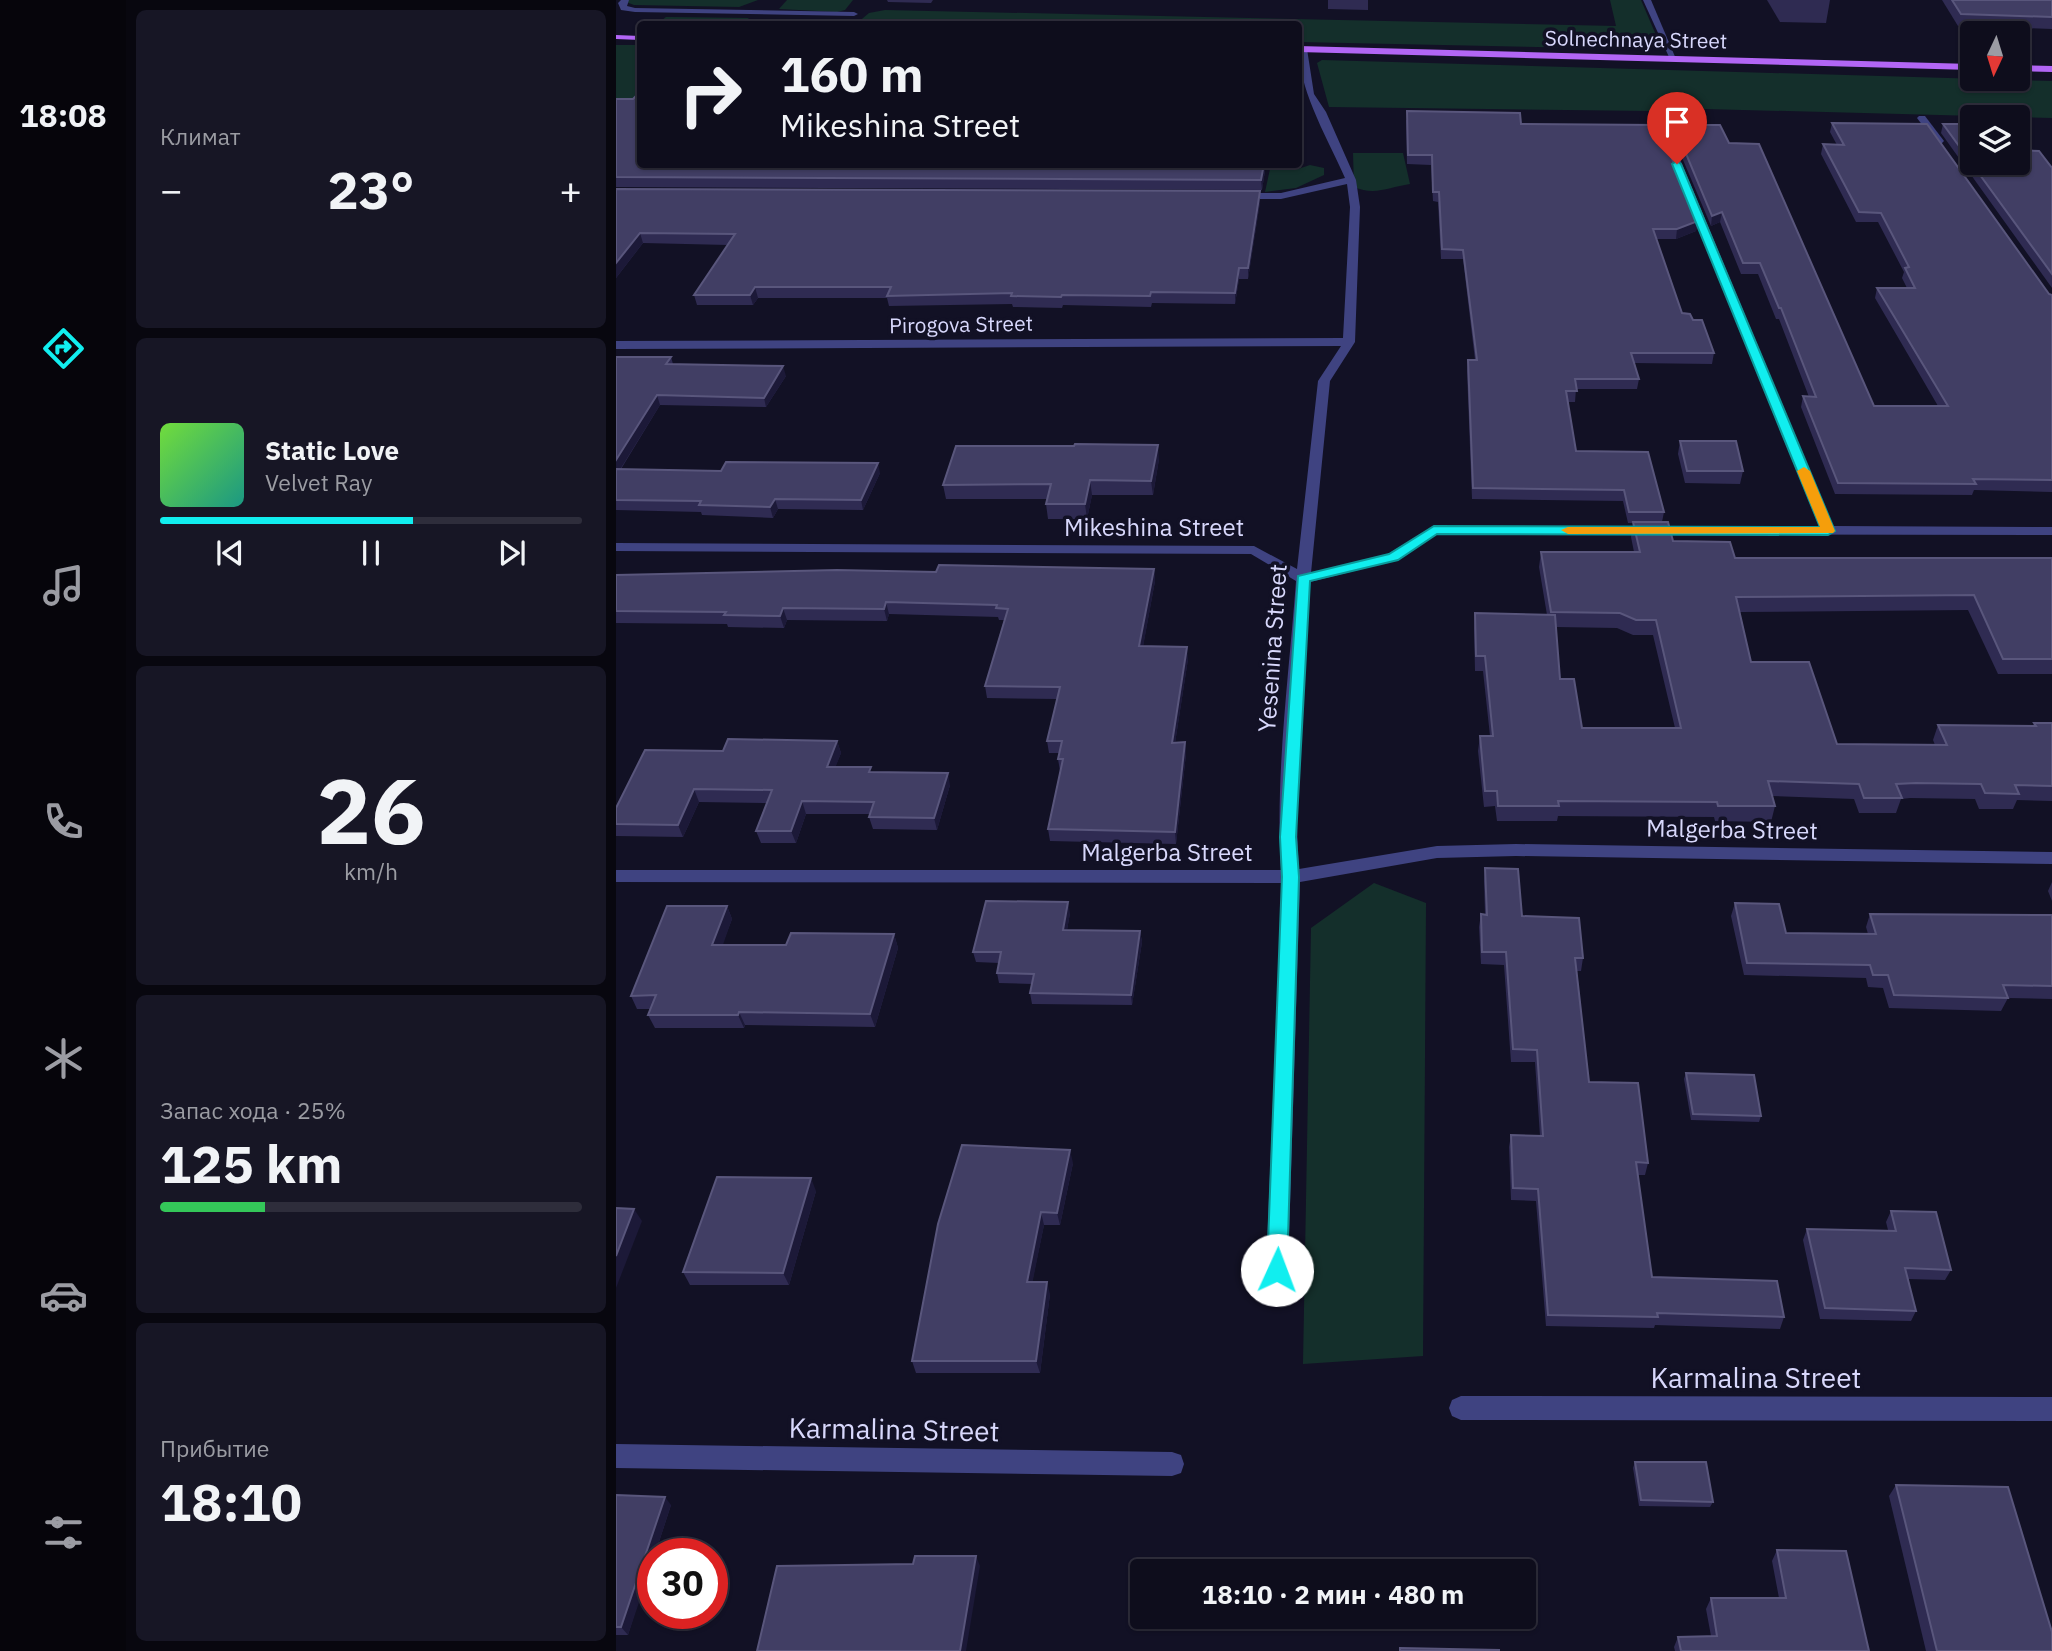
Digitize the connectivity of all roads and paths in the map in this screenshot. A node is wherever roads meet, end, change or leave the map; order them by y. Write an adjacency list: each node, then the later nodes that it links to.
1 (625, 0): 4 (street)
2 (774, 0): 4 (street)
3 (1647, 0): 11 (street)
4 (762, 13): 5 (street); 6 (street)
5 (755, 21)
6 (849, 21)
7 (616, 37): 8 (main road)
8 (637, 38)
9 (1302, 49): 11 (main road, Solnechnaya Street)
10 (1302, 54): 18 (street)
11 (1673, 57): 12 (main road, Solnechnaya Street)
12 (1960, 66)
13 (2030, 68): 14 (main road)
14 (2052, 69)
15 (1662, 111): 22 (street)
16 (1922, 118): 17 (street)
17 (1945, 150)
18 (1351, 180): 19 (street); 20 (street)
19 (1226, 195)
20 (1349, 342): 21 (street, Pirogova Street); 25 (street, Yesenina Street)
21 (616, 345)
22 (1828, 531): 23 (street); 25 (street)
23 (2052, 531)
24 (616, 547): 25 (street, Mikeshina Street)
25 (1303, 579): 28 (street, Yesenina Street)
26 (2052, 858): 28 (street, Malgerba Street)
27 (616, 876): 28 (street, Malgerba Street)
28 (1291, 877): 29 (street, Yesenina Street)
29 (1277, 1270)
30 (1461, 1408): 31 (street, Karmalina Street)
31 (2052, 1409)
32 (616, 1456): 33 (street, Karmalina Street)
33 (1172, 1464)

